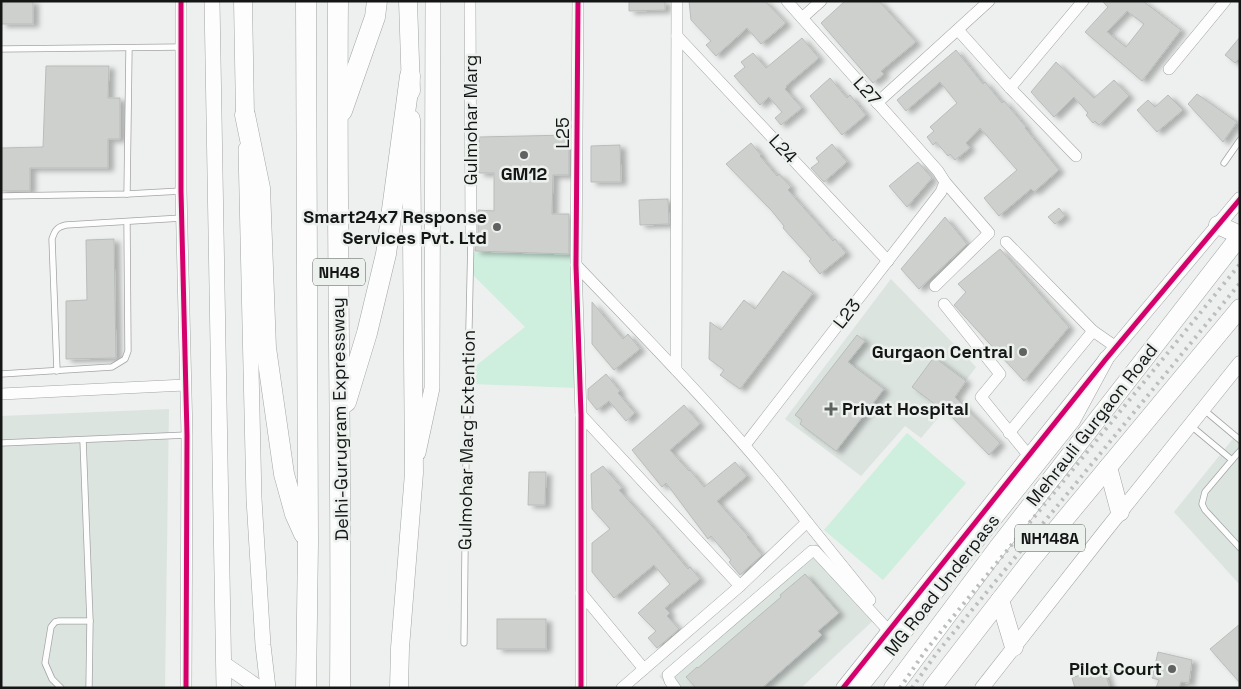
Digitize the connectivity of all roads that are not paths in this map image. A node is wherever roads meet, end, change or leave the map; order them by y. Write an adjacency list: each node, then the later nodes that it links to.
1 (181, 1): 20 (street)
2 (212, 1): 83 (main road)
3 (243, 1): 27 (main road)
4 (306, 1): 73 (highway, Delhi-Gurugram Expressway / NH48)
5 (338, 1): 28 (highway, Delhi-Gurugram Expressway / NH48)
6 (377, 1): 28 (highway)
7 (408, 1): 24 (main road)
8 (433, 1): 70 (main road)
9 (470, 1): 41 (street, Gulmohar Marg)
10 (578, 1): 44 (street, L25)
11 (677, 1): 19 (street)
12 (787, 1): 17 (street, L27)
13 (821, 1): 17 (street)
14 (989, 1): 18 (street)
15 (1083, 1): 25 (street)
16 (1226, 1): 23 (street)
17 (802, 18): 26 (street, L27)
18 (958, 30): 25 (street); 26 (street)
19 (677, 36): 43 (street, L24); 51 (street)
20 (181, 47): 21 (lane); 33 (street)
21 (130, 49): 22 (lane); 34 (lane)
22 (1, 50)
23 (1169, 69)
24 (410, 76): 58 (highway); 70 (main road)
25 (1010, 88): 30 (street)
26 (877, 103): 32 (street, L27)
27 (245, 115): 73 (highway); 91 (main road)
28 (337, 126): 58 (highway, Delhi-Gurugram Expressway / NH48)
29 (1240, 140): 31 (lane)
30 (1076, 156)
31 (1224, 163)
32 (945, 182): 43 (street, L23); 45 (street, L27)
33 (181, 191): 34 (lane); 37 (street)
34 (127, 194): 35 (lane)
35 (1, 196)
36 (1240, 199): 39 (street)
37 (182, 218): 38 (lane); 54 (street)
38 (127, 222): 52 (lane); 52 (lane)
39 (1218, 226): 40 (main road); 49 (street)
40 (1240, 236): 102 (main road, Mehrauli Gurgaon Road / NH148A)
41 (471, 238): 80 (lane, Gulmohar Marg Extention)
42 (1006, 242): 48 (street)
43 (888, 261): 65 (street, L23)
44 (576, 265): 51 (street); 57 (street, L25)
45 (935, 286)
46 (944, 304): 60 (street)
47 (1240, 308): 69 (main road, Mehrauli Gurgaon Road / NH148A)
48 (1093, 331): 49 (street); 60 (street)
49 (1111, 353): 67 (street); 101 (main road, MG Road Underpass)
50 (1240, 363): 56 (street)
51 (676, 370): 65 (street)
52 (57, 371): 53 (lane)
53 (1, 374)
54 (185, 385): 55 (street); 61 (street)
55 (1, 394)
56 (1203, 409): 59 (street); 63 (lane)
57 (581, 415): 75 (street); 76 (street, L25)
58 (340, 421): 93 (highway, Delhi-Gurugram Expressway / NH48)
59 (1190, 425): 68 (lane); 71 (street)
60 (1009, 433): 67 (street)
61 (187, 435): 62 (lane); 88 (street)
62 (83, 440): 64 (lane); 78 (lane)
63 (1240, 440)
64 (1, 443)
65 (745, 445): 72 (street)
66 (1240, 451): 68 (lane)
67 (1028, 456): 79 (street)
68 (1232, 460): 74 (lane)
69 (1108, 467): 71 (main road); 77 (main road, Mehrauli Gurgaon Road / NH148A)
70 (414, 473): 82 (main road)
71 (1120, 512): 81 (street)
72 (807, 522): 75 (street); 79 (street)
73 (308, 543): 92 (highway, Delhi-Gurugram Expressway / NH48)
74 (1240, 548)
75 (740, 586): 84 (street)
76 (581, 593): 84 (street); 97 (street, L25)
77 (1000, 600): 81 (main road); 85 (main road, Mehrauli Gurgaon Road / NH148A)
78 (90, 621): 86 (lane); 87 (lane)
79 (891, 628): 99 (street); 100 (street)
80 (464, 643)
81 (1014, 647): 103 (street)
82 (400, 648): 94 (main road); 95 (main road); 96 (main road)
83 (224, 664): 89 (main road); 90 (main road)
84 (644, 668): 98 (street)
85 (935, 687)
86 (61, 688)
87 (90, 688)
88 (186, 688)
89 (224, 688)
90 (259, 688)
91 (268, 688)
92 (306, 688)
93 (340, 688)
94 (391, 688)
95 (399, 688)
96 (407, 688)
97 (581, 688)
98 (622, 688)
99 (675, 688)
100 (843, 688)
101 (860, 688)
102 (893, 688)
103 (982, 688)

